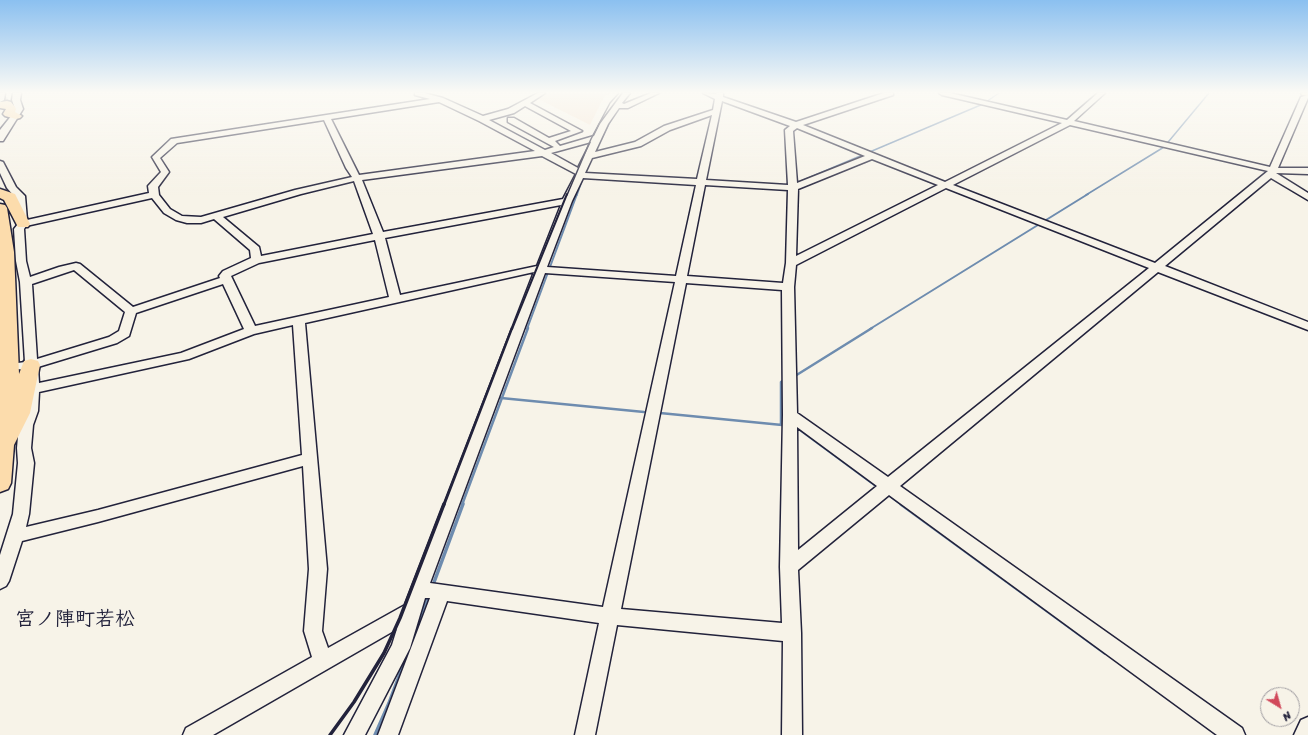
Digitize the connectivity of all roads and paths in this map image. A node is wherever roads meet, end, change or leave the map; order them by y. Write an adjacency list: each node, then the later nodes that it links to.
1 (7, 127): 16 (street)
2 (265, 127): 31 (street)
3 (331, 127): 26 (street)
4 (495, 127): 19 (street)
5 (525, 127): 17 (street)
6 (570, 127): 17 (street)
7 (603, 127): 15 (street)
8 (668, 127): 20 (street)
9 (713, 127): 27 (street)
10 (793, 127): 29 (street)
11 (801, 127): 21 (street)
12 (1059, 127): 28 (street)
13 (1086, 127): 24 (street)
14 (1291, 127): 24 (street)
15 (597, 138): 18 (street); 20 (street)
16 (0, 139)
17 (549, 140): 18 (street)
18 (561, 148): 19 (street)
19 (542, 153): 25 (street); 26 (street)
20 (589, 156): 25 (street)
21 (870, 156): 28 (street); 29 (street)
22 (0, 164): 36 (street)
23 (1308, 171): 24 (street)
24 (1272, 172): 32 (street); 40 (street)
25 (581, 174): 27 (street); 33 (street)
26 (357, 178): 35 (street); 37 (street)
27 (702, 182): 29 (street); 43 (street)
28 (945, 185): 39 (street); 40 (street)
29 (793, 188): 39 (street)
30 (0, 193): 36 (highway)
31 (154, 195): 35 (street); 36 (street)
32 (1308, 197)
33 (568, 201): 37 (street); 41 (street)
34 (0, 208): 54 (highway)
35 (216, 216): 38 (street)
36 (23, 224): 44 (street)
37 (379, 235): 38 (street); 46 (street)
38 (256, 260): 42 (street)
39 (791, 263): 45 (street)
40 (1158, 267): 49 (street); 57 (street)
41 (540, 269): 43 (street); 46 (street); 61 (street)
42 (226, 280): 47 (street); 50 (street)
43 (681, 280): 45 (street); 64 (street)
44 (26, 282): 47 (street); 51 (street)
45 (788, 287): 53 (street)
46 (396, 299): 48 (street)
47 (131, 311): 51 (street)
48 (299, 320): 50 (street); 55 (street)
49 (1308, 326)
50 (252, 331): 52 (street)
51 (27, 366): 52 (street); 54 (highway)
52 (33, 389): 58 (street)
53 (790, 415): 57 (street); 59 (street)
54 (2, 447): 56 (highway)
55 (310, 458): 58 (street); 66 (street)
56 (0, 483)
57 (889, 486): 59 (street); 73 (street)
58 (15, 536): 60 (street)
59 (789, 567): 65 (street)
60 (0, 581)
61 (419, 589): 62 (street); 63 (street)
62 (442, 591): 64 (street); 70 (street)
63 (413, 610): 66 (street); 69 (street)
64 (610, 616): 65 (street); 71 (street)
65 (792, 633): 72 (street)
66 (323, 662): 68 (street)
67 (1308, 727): 74 (street)
68 (193, 735)
69 (354, 735)
70 (388, 735)
71 (585, 735)
72 (792, 735)
73 (1234, 735)
74 (1304, 735)

